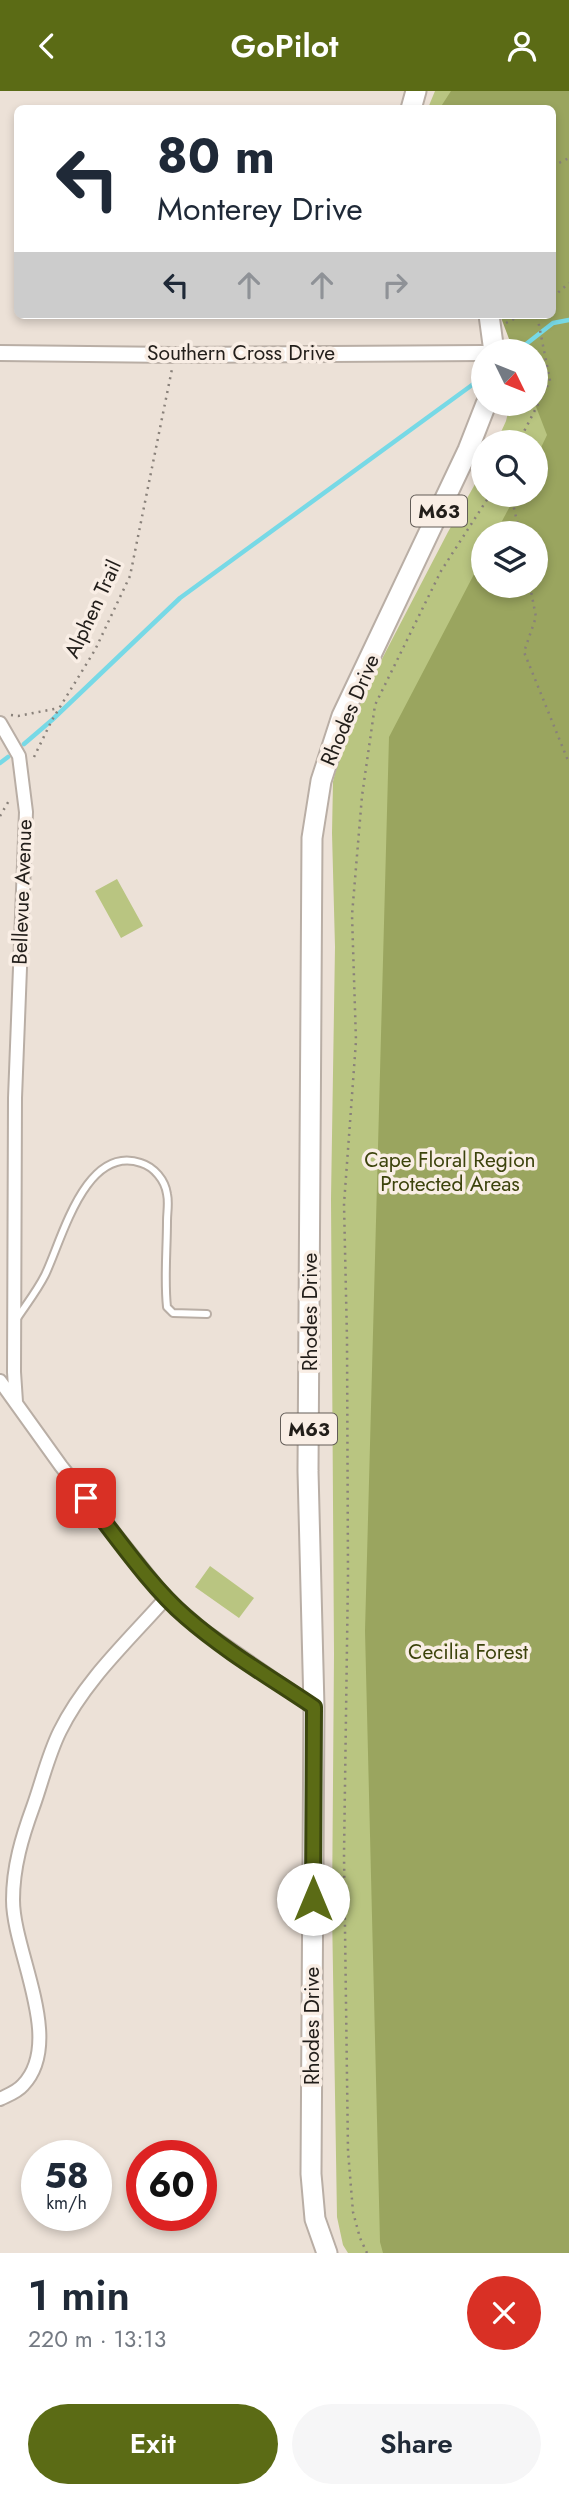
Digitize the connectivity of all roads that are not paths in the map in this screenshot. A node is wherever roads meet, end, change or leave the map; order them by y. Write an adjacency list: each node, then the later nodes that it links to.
1 (490, 319): 2 (main road)
2 (492, 339)
3 (0, 353): 4 (street, Southern Cross Drive)
4 (471, 353)
5 (481, 417): 12 (main road, Rhodes Drive / M63)
6 (4, 719): 8 (street, Bellevue Avenue)
7 (208, 1314): 8 (lane)
8 (15, 1322): 10 (street, Bellevue Avenue)
9 (0, 1381): 10 (street)
10 (16, 1402): 11 (street)
11 (166, 1598): 12 (street); 13 (street)
12 (314, 1707): 14 (main road, Rhodes Drive / M63)
13 (0, 2099)
14 (327, 2253)

